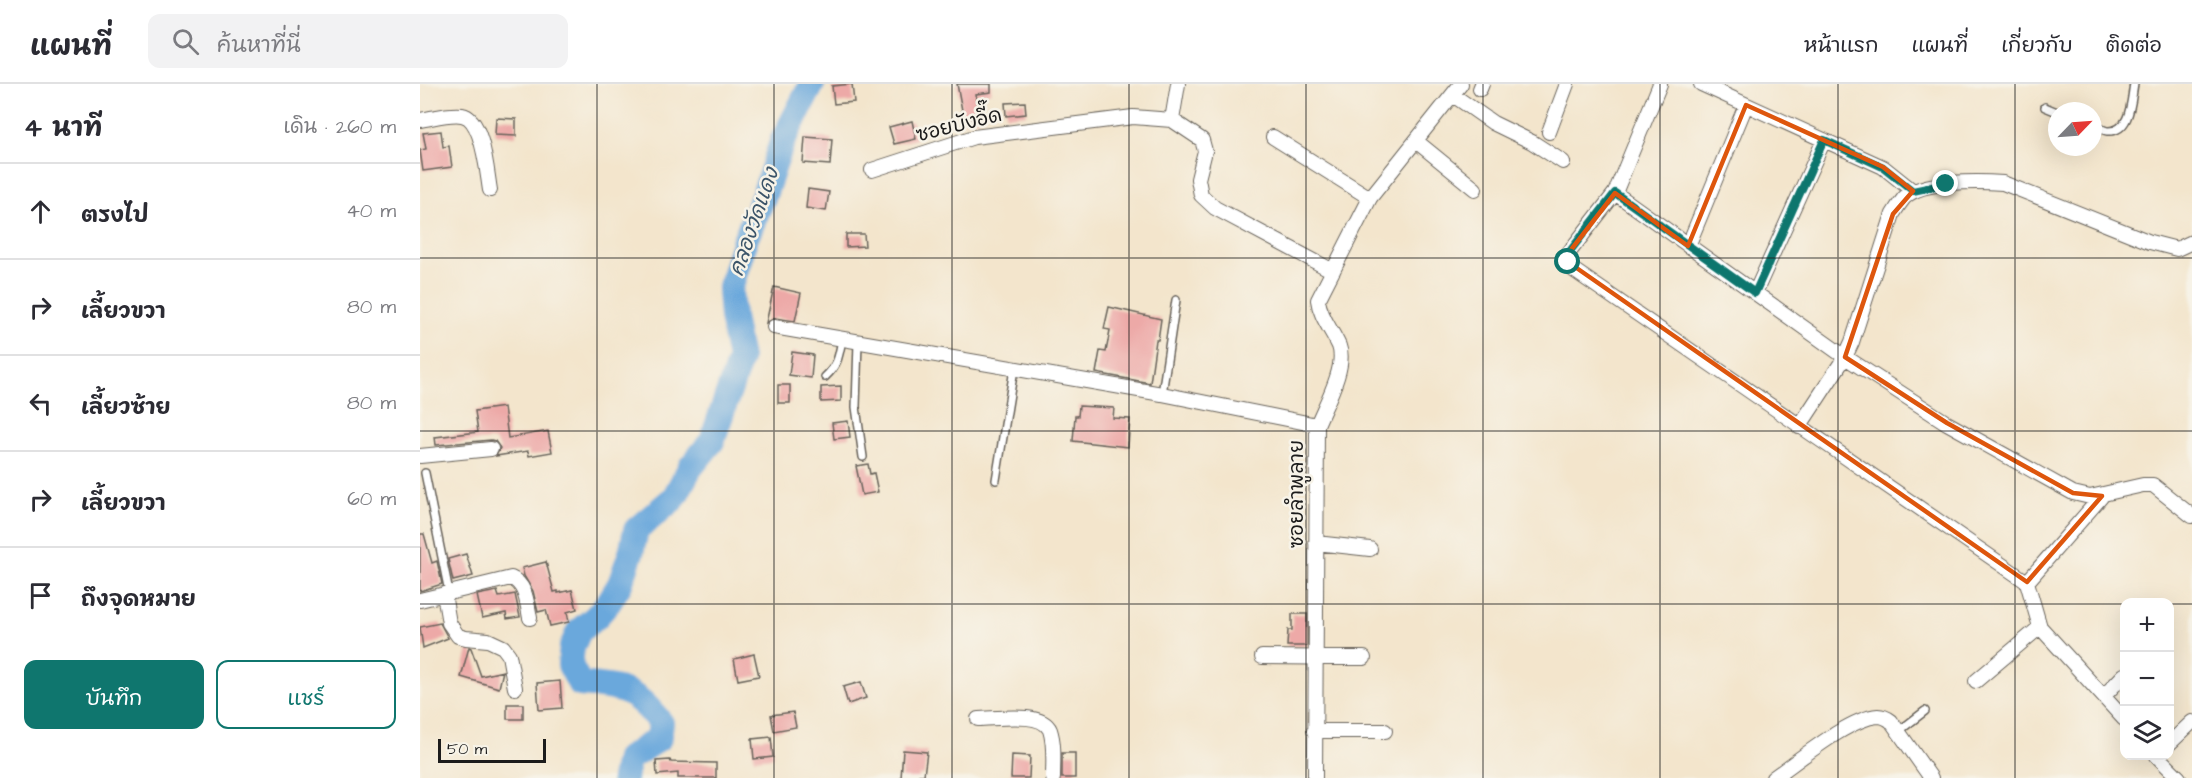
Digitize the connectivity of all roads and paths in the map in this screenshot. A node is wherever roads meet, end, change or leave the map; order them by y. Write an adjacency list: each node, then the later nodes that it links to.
1 (1178, 84): 11 (street)
2 (1567, 84): 13 (street)
3 (1660, 84): 22 (street)
4 (1701, 84): 7 (street)
5 (2134, 84): 12 (lane)
6 (1455, 88): 16 (street, ซอยลำพูลาย); 17 (street)
7 (1746, 105): 15 (street); 25 (street)
8 (2044, 107): 9 (lane)
9 (2048, 109)
10 (420, 120): 20 (street)
11 (1172, 120): 18 (street, ซอยบังอี๊ด); 26 (street, ซอยบังอี๊ด)
12 (2102, 129)
13 (1549, 132)
14 (1273, 137): 23 (street)
15 (1824, 140): 21 (street); 27 (street)
16 (1416, 141): 19 (street); 23 (street, ซอยลำพูลาย)
17 (1563, 162)
18 (872, 170)
19 (1475, 189)
20 (490, 190)
21 (1913, 191): 24 (street); 32 (street)
22 (1615, 193): 25 (street); 37 (street)
23 (1370, 198): 26 (street, ซอยลำพูลาย)
24 (2192, 242)
25 (1688, 246): 27 (street)
26 (1333, 271): 36 (street, ซอยลำพูลาย)
27 (1755, 293): 32 (street)
28 (1176, 300): 35 (lane)
29 (774, 327): 30 (street)
30 (842, 339): 31 (street); 34 (lane)
31 (858, 342): 33 (street); 40 (lane)
32 (1845, 357): 37 (street); 43 (street)
33 (1014, 369): 35 (street); 42 (lane)
34 (825, 377)
35 (1162, 394): 36 (street)
36 (1317, 425): 45 (street, ซอยลำพูลาย)
37 (1799, 427): 47 (street)
38 (490, 449): 39 (street)
39 (420, 456)
40 (863, 457)
41 (425, 473): 48 (lane)
42 (996, 480)
43 (2102, 496): 44 (street); 47 (street)
44 (2190, 510)
45 (1316, 543): 46 (street); 54 (street, ซอยลำพูลาย)
46 (1370, 549)
47 (2027, 582): 51 (street)
48 (447, 593): 49 (street); 50 (street); 57 (street)
49 (420, 600)
50 (530, 618)
51 (2040, 627): 56 (street); 58 (street)
52 (1262, 657): 54 (street)
53 (1364, 658): 54 (street)
54 (1315, 659): 63 (street, ซอยลำพูลาย)
55 (2120, 679): 58 (street)
56 (1976, 681)
57 (515, 688)
58 (2104, 696): 60 (street)
59 (1925, 711): 65 (lane)
60 (2120, 714)
61 (978, 719): 68 (street)
62 (2192, 722): 66 (street)
63 (1314, 730): 64 (street); 69 (street, ซอยลำพูลาย)
64 (1385, 731)
65 (1899, 731): 70 (street); 71 (street)
66 (2174, 738)
67 (2161, 760): 72 (street)
68 (1053, 778)
69 (1315, 778)
70 (1773, 778)
71 (1931, 778)
72 (2179, 778)

